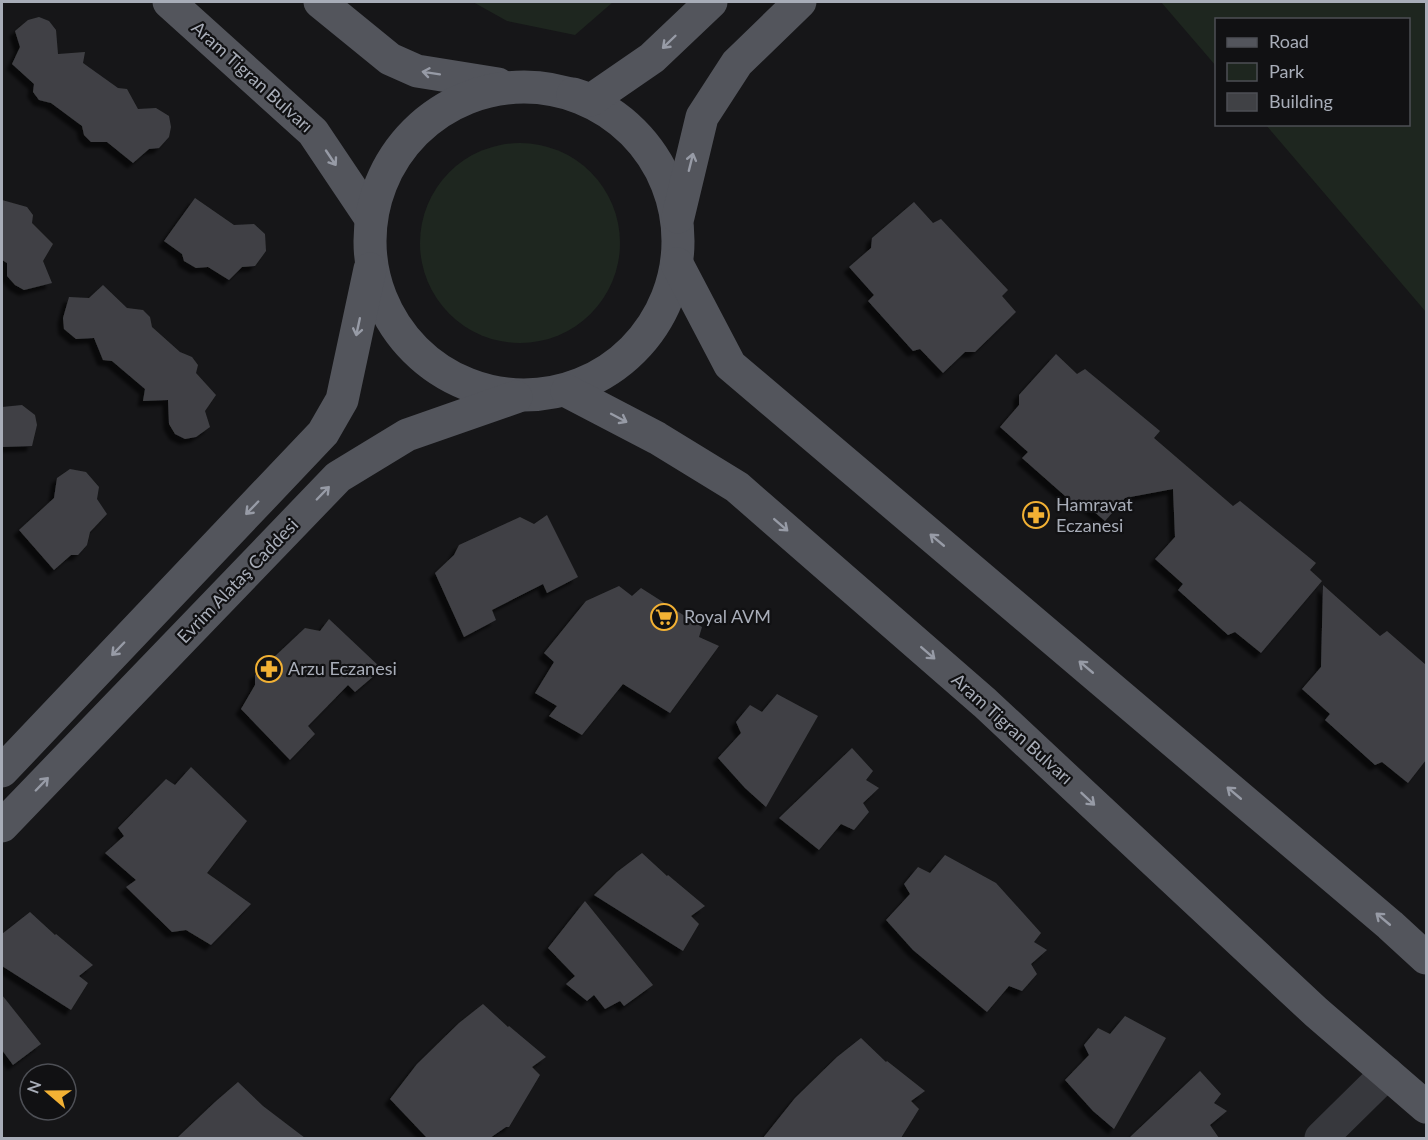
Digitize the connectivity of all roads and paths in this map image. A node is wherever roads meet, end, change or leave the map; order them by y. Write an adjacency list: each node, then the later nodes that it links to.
1 (169, 2): 7 (main road, Aram Tigran Bulvarı, one-way to 7)
2 (320, 2): 5 (main road, one-way to 2)
3 (711, 2): 6 (main road, one-way to 6)
4 (800, 2): 8 (main road, one-way to 4)
5 (509, 86): 6 (main road); 7 (main road)
6 (559, 89): 8 (main road)
7 (370, 217): 10 (main road)
8 (677, 219): 9 (main road)
9 (677, 264): 11 (main road); 15 (main road, one-way to 9)
10 (370, 269): 12 (main road); 13 (main road, one-way to 13)
11 (567, 391): 12 (main road); 16 (main road, Aram Tigran Bulvarı, one-way to 16)
12 (516, 397): 14 (main road, Evrim Alataş Caddesi, one-way to 12)
13 (2, 771)
14 (2, 826)
15 (1426, 958)
16 (1387, 1073): 17 (main road, Aram Tigran Bulvarı); 18 (street)
17 (1426, 1107)
18 (1321, 1138)

